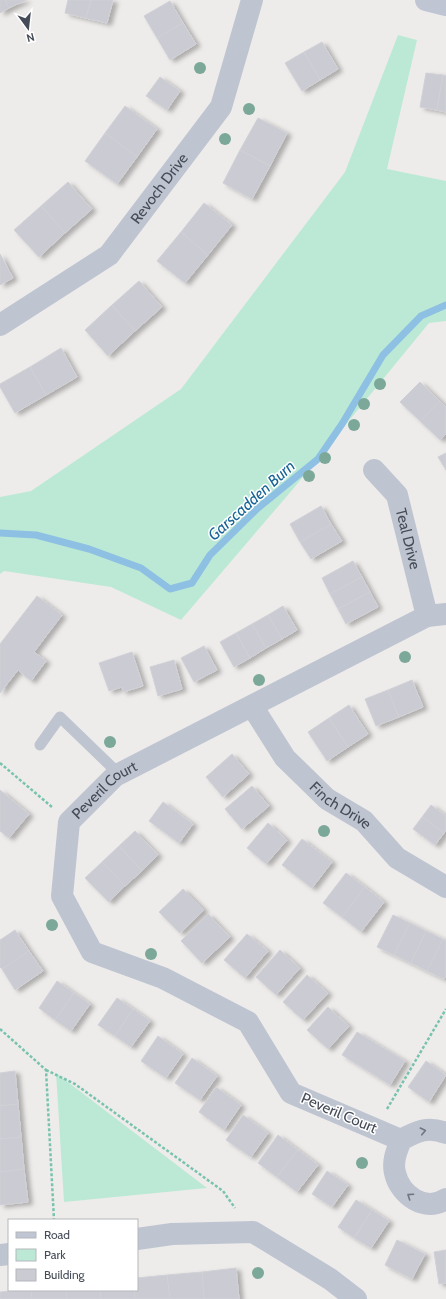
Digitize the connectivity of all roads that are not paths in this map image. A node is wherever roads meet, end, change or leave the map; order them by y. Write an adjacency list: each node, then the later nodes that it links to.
1 (252, 0): 4 (street, Revoch Drive)
2 (426, 0): 3 (street)
3 (446, 5)
4 (0, 325)
5 (374, 470): 6 (street, Teal Drive)
6 (436, 615): 7 (street, Peveril Court)
7 (252, 706): 9 (street, Peveril Court); 10 (street, Finch Drive)
8 (40, 745): 9 (lane)
9 (119, 774): 12 (street, Peveril Court)
10 (446, 887)
11 (446, 1133): 12 (street, one-way to 11)
12 (401, 1140): 13 (street, one-way to 12)
13 (446, 1199)
14 (138, 1239): 15 (street)
15 (356, 1299)

